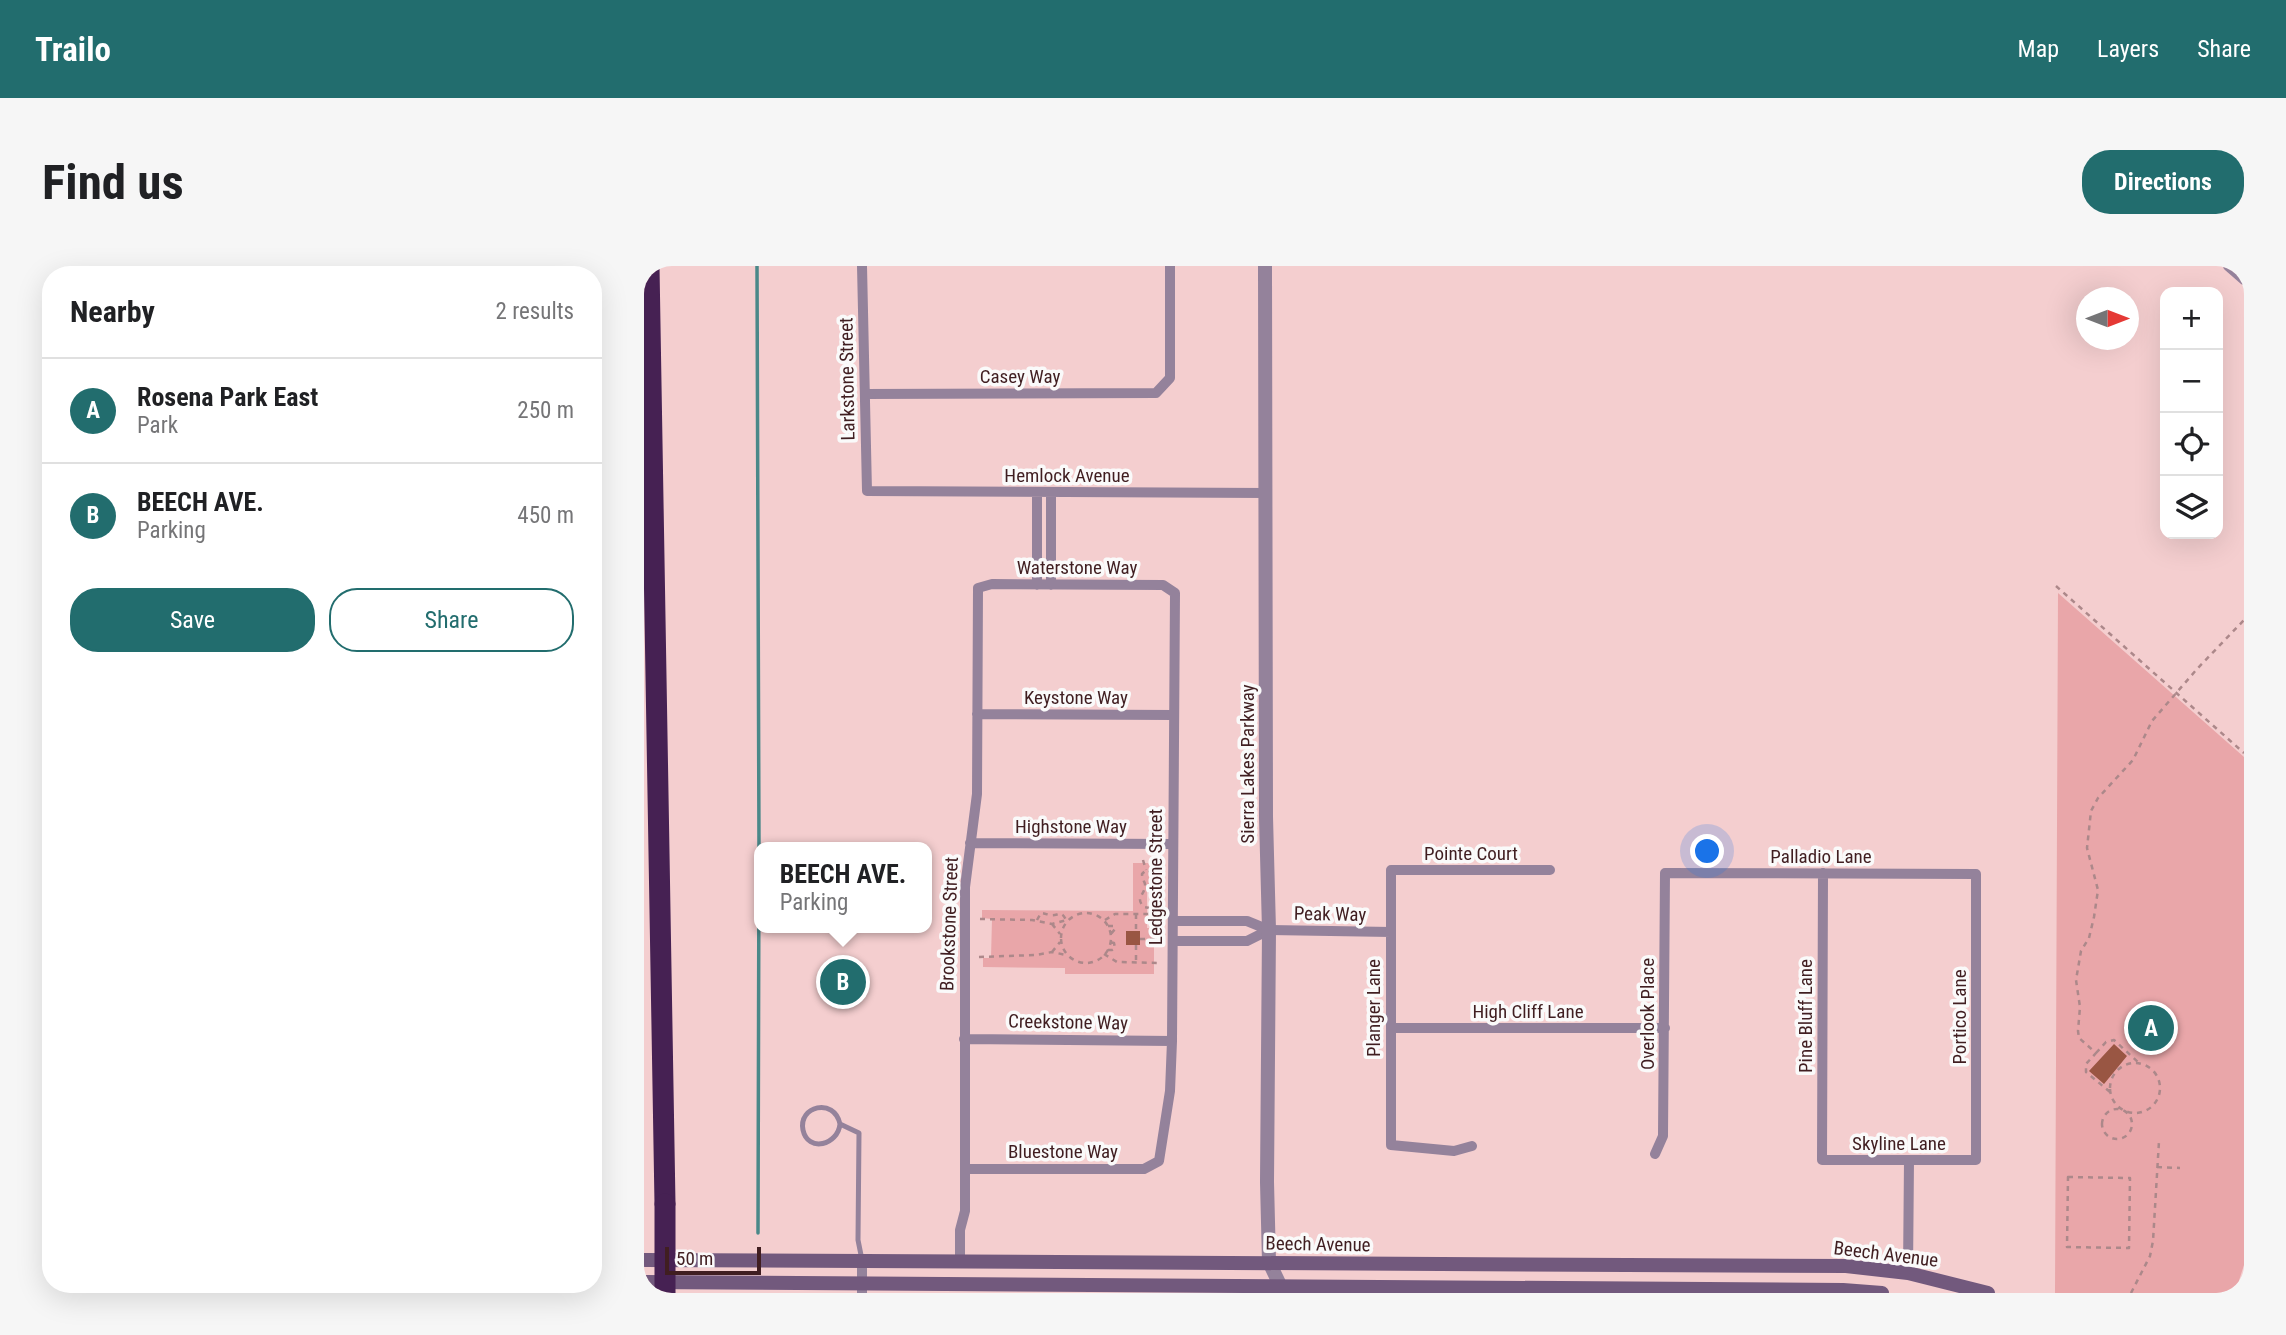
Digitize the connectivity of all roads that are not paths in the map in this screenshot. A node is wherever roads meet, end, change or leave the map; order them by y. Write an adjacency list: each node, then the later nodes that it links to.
1 (649, 266): 50 (highway, bridge)
2 (862, 266): 7 (street, Larkstone Street)
3 (1170, 266): 7 (street, Casey Way)
4 (1265, 266): 11 (street, Sierra Lakes Parkway)
5 (2228, 266): 6 (street)
6 (2244, 280)
7 (865, 394): 8 (street, Larkstone Street)
8 (867, 491): 9 (street, Hemlock Avenue)
9 (1037, 492): 10 (street, Hemlock Avenue); 12 (street)
10 (1051, 492): 11 (street, Hemlock Avenue); 13 (street)
11 (1266, 493): 26 (street, Sierra Lakes Parkway)
12 (1037, 585): 13 (street, Waterstone Way); 14 (street, Waterstone Way)
13 (1051, 585): 15 (street, Waterstone Way)
14 (978, 589): 16 (street, Brookstone Street)
15 (1175, 593): 17 (street, Ledgestone Street)
16 (977, 714): 17 (street, Keystone Way); 18 (street, Brookstone Street)
17 (1174, 715): 19 (street, Ledgestone Street)
18 (970, 843): 19 (street, Highstone Way); 31 (street, Brookstone Street)
19 (1173, 844): 25 (street, Ledgestone Street)
20 (1391, 870): 21 (street, Pointe Court); 27 (street, Planger Lane)
21 (1550, 870)
22 (1665, 873): 23 (street, Palladio Lane); 30 (street, Overlook Place)
23 (1823, 873): 24 (street, Palladio Lane); 36 (street, Pine Bluff Lane)
24 (1976, 874): 38 (street, Portico Lane)
25 (1173, 921): 26 (street, Peak Way); 28 (street, Ledgestone Street)
26 (1269, 930): 27 (street, Peak Way); 28 (street, Peak Way); 44 (street, Sierra Lakes Parkway)
27 (1391, 932): 29 (street, Planger Lane)
28 (1173, 941): 32 (street, Ledgestone Street)
29 (1391, 1028): 30 (street, High Cliff Lane); 34 (street, Planger Lane)
30 (1665, 1028): 35 (street, Overlook Place)
31 (964, 1039): 32 (street, Creekstone Way); 40 (street, Brookstone Street)
32 (1172, 1041): 39 (street, Ledgestone Street)
33 (840, 1124): 33 (lane); 42 (lane)
34 (1472, 1146)
35 (1655, 1154)
36 (1822, 1160): 37 (street, Skyline Lane)
37 (1909, 1160): 38 (street, Skyline Lane); 45 (street)
38 (1976, 1160)
39 (1159, 1161): 40 (street, Bluestone Way)
40 (965, 1169): 43 (street, Brookstone Street)
41 (644, 1260): 42 (main road, Beech Avenue)
42 (862, 1260): 43 (main road, Beech Avenue); 47 (street)
43 (960, 1261): 44 (main road, Beech Avenue)
44 (1269, 1262): 45 (main road, Beech Avenue); 48 (street, Sierra Lakes Parkway); 49 (street, Sierra Lakes Parkway)
45 (1908, 1272): 52 (main road, Beech Avenue)
46 (644, 1282): 47 (main road, Beech Avenue)
47 (862, 1289): 48 (main road, Beech Avenue)
48 (1258, 1290): 49 (main road, Beech Avenue)
49 (1282, 1290): 51 (main road, Beech Avenue)
50 (665, 1293)
51 (1882, 1293)
52 (1989, 1293)

